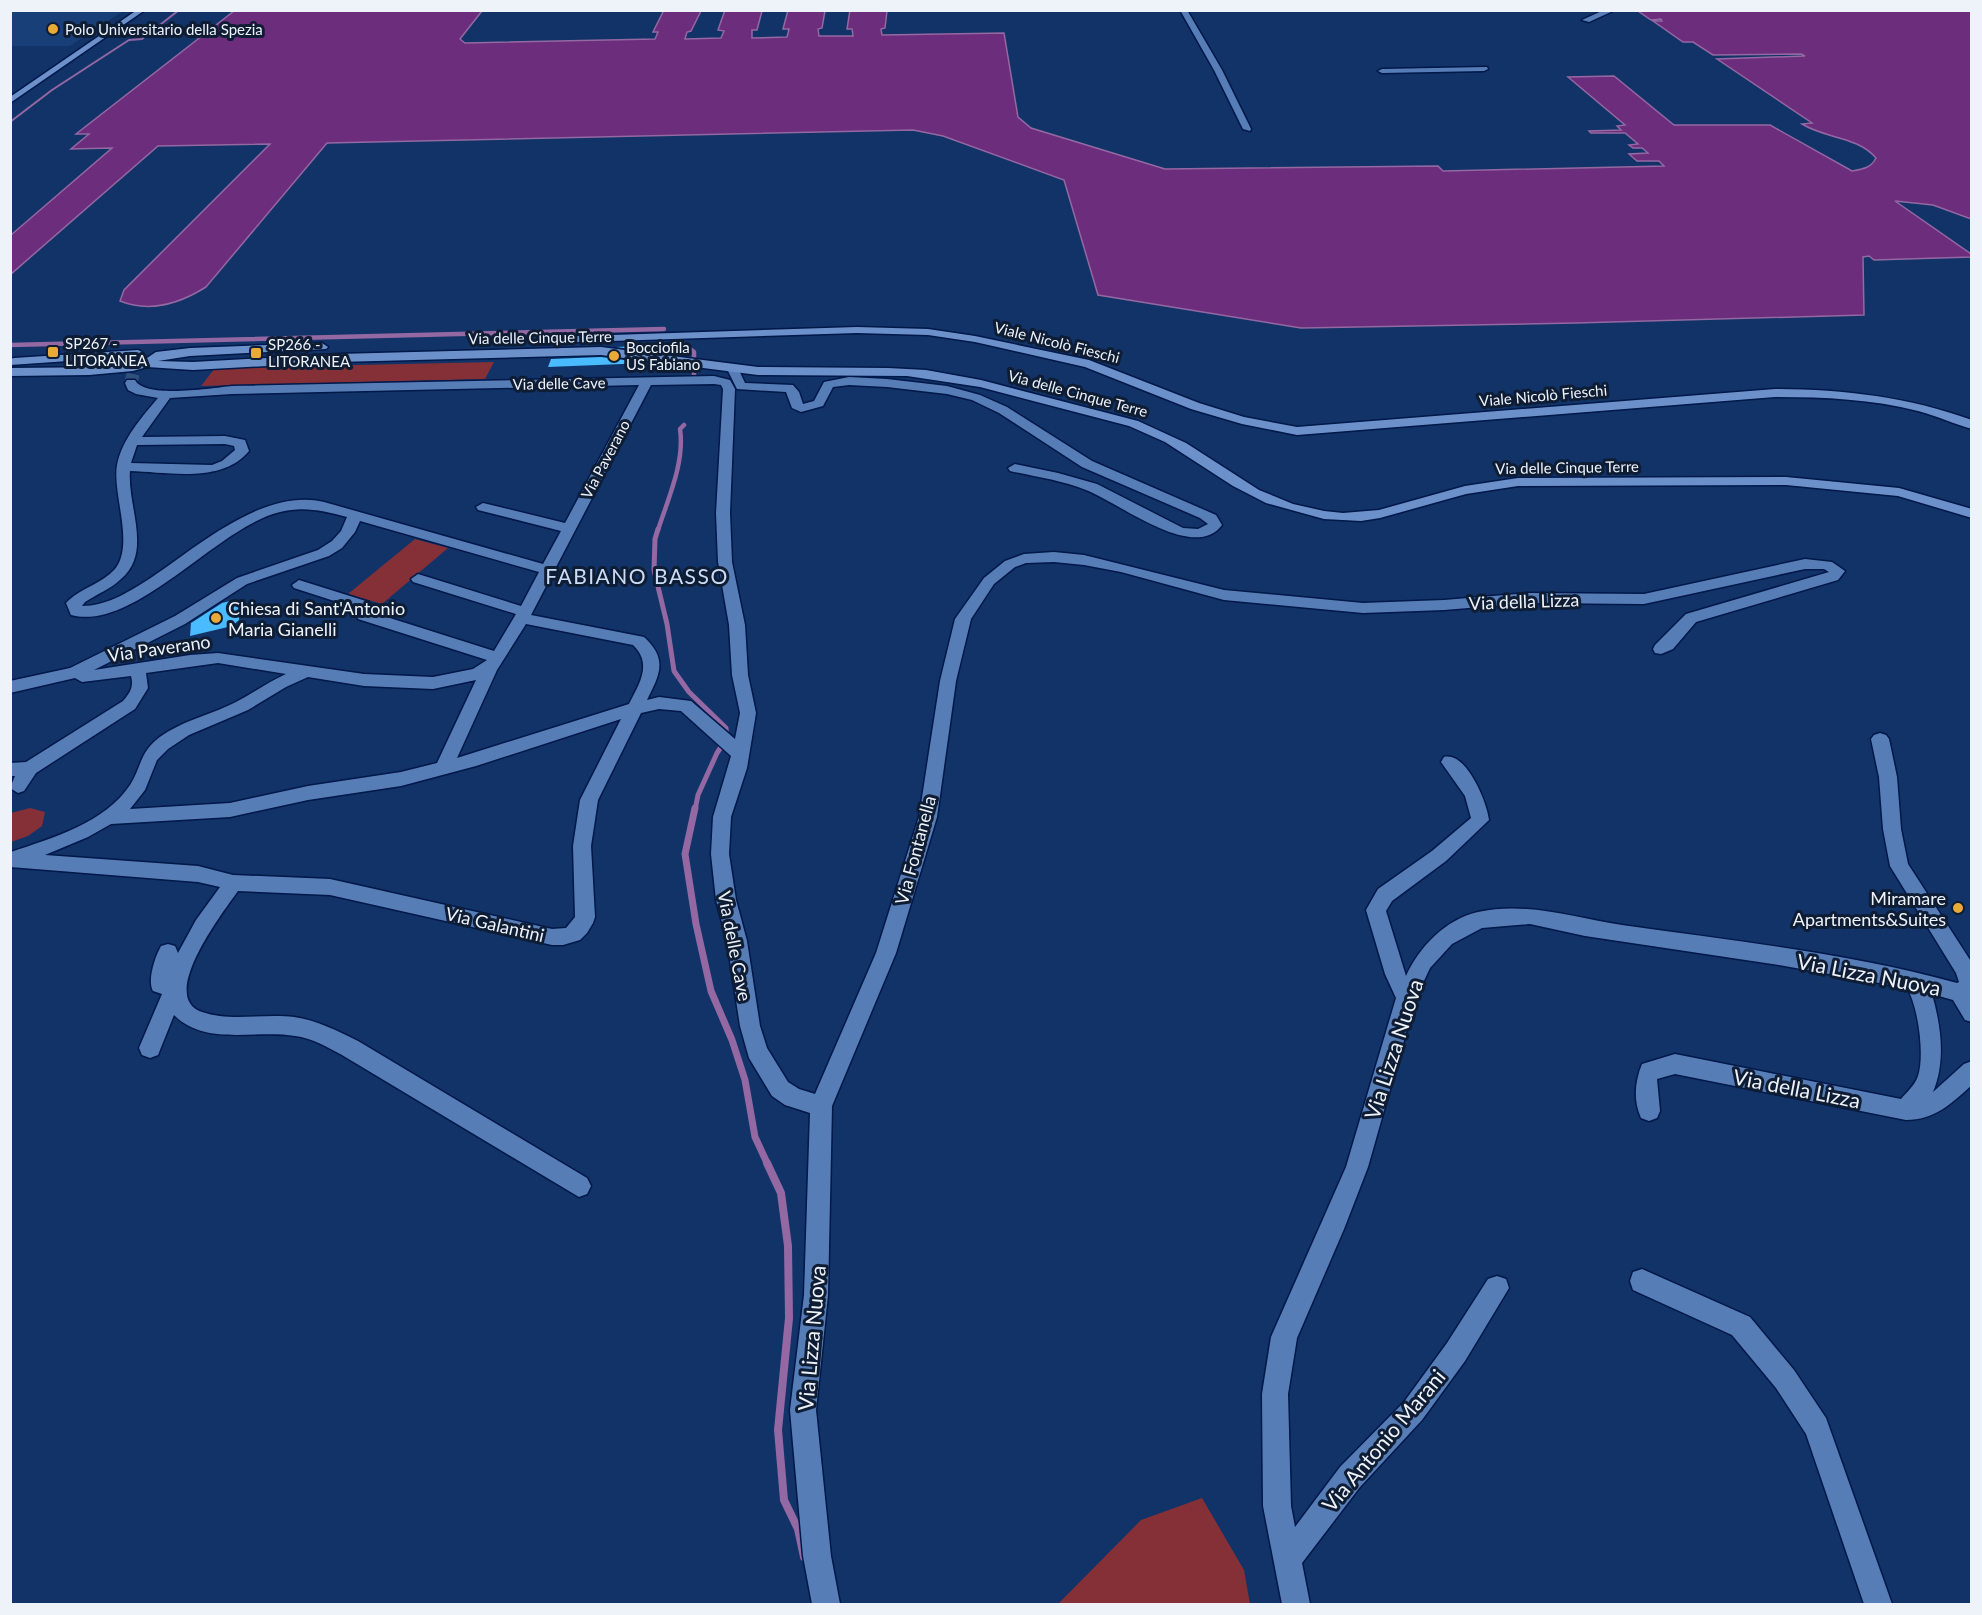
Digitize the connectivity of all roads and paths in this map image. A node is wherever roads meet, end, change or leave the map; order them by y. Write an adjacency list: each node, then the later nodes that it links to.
1 (142, 10): 7 (main road)
2 (1183, 10): 8 (street)
3 (1610, 11): 4 (street)
4 (1587, 20)
5 (1484, 69): 6 (street)
6 (1382, 70)
7 (10, 101)
8 (1247, 129)
9 (138, 354): 10 (main road); 11 (main road); 14 (main road)
10 (153, 360): 12 (main road, Via delle Cinque Terre); 14 (main road); 17 (main road, Viale Nicolò Fieschi)
11 (10, 363)
12 (733, 369): 20 (street); 22 (main road, Via delle Cinque Terre)
13 (10, 372): 14 (main road)
14 (132, 373): 16 (street, Via delle Cave)
15 (647, 381): 16 (street, Via delle Cave); 24 (street, Via Paverano); 40 (street, Via delle Cave)
16 (167, 393): 18 (street)
17 (1971, 425)
18 (134, 441): 19 (street); 19 (street)
19 (123, 467): 23 (street)
20 (1015, 468)
21 (483, 507): 24 (street)
22 (1971, 514)
23 (355, 516): 26 (street); 34 (street)
24 (568, 528): 26 (street, Via Paverano)
25 (1010, 564): 30 (street, Via della Lizza); 55 (street, Via Fontanella)
26 (547, 570): 29 (street, Via Paverano)
27 (418, 579): 29 (street)
28 (299, 585): 31 (street)
29 (524, 615): 31 (street, Via Paverano); 38 (street, Via Galantini)
30 (1660, 649)
31 (494, 663): 35 (street, Via Paverano); 42 (street)
32 (262, 664): 33 (street, Via Paverano); 35 (street, Via Paverano); 37 (street)
33 (136, 669): 34 (street, Via Paverano); 43 (street)
34 (81, 670): 36 (street)
35 (309, 671): 37 (street)
36 (10, 687)
37 (266, 689): 44 (street)
38 (635, 708): 40 (street); 42 (street); 46 (street, Via Galantini)
39 (1880, 739): 50 (street)
40 (736, 751): 55 (street, Via delle Cave)
41 (1450, 762): 51 (street)
42 (443, 769): 44 (street)
43 (14, 778)
44 (107, 817): 45 (street)
45 (10, 860): 46 (street, Via Galantini)
46 (233, 883): 49 (street)
47 (168, 952): 49 (street)
48 (1913, 980): 50 (street, Via Lizza Nuova); 51 (street, Via Lizza Nuova); 56 (street)
49 (176, 986): 53 (street); 58 (street)
50 (1960, 993): 52 (street)
51 (1406, 998): 61 (street, Via Lizza Nuova)
52 (1971, 1013)
53 (150, 1048)
54 (1971, 1071): 56 (street, Via della Lizza)
55 (821, 1106): 62 (street, Via Lizza Nuova)
56 (1906, 1110): 57 (street, Via della Lizza)
57 (1649, 1111)
58 (579, 1186)
59 (1642, 1281): 64 (street)
60 (1497, 1288): 61 (street, Via Antonio Marani)
61 (1287, 1560): 63 (street, Via Lizza Nuova)
62 (826, 1605)
63 (1296, 1605)
64 (1878, 1605)

